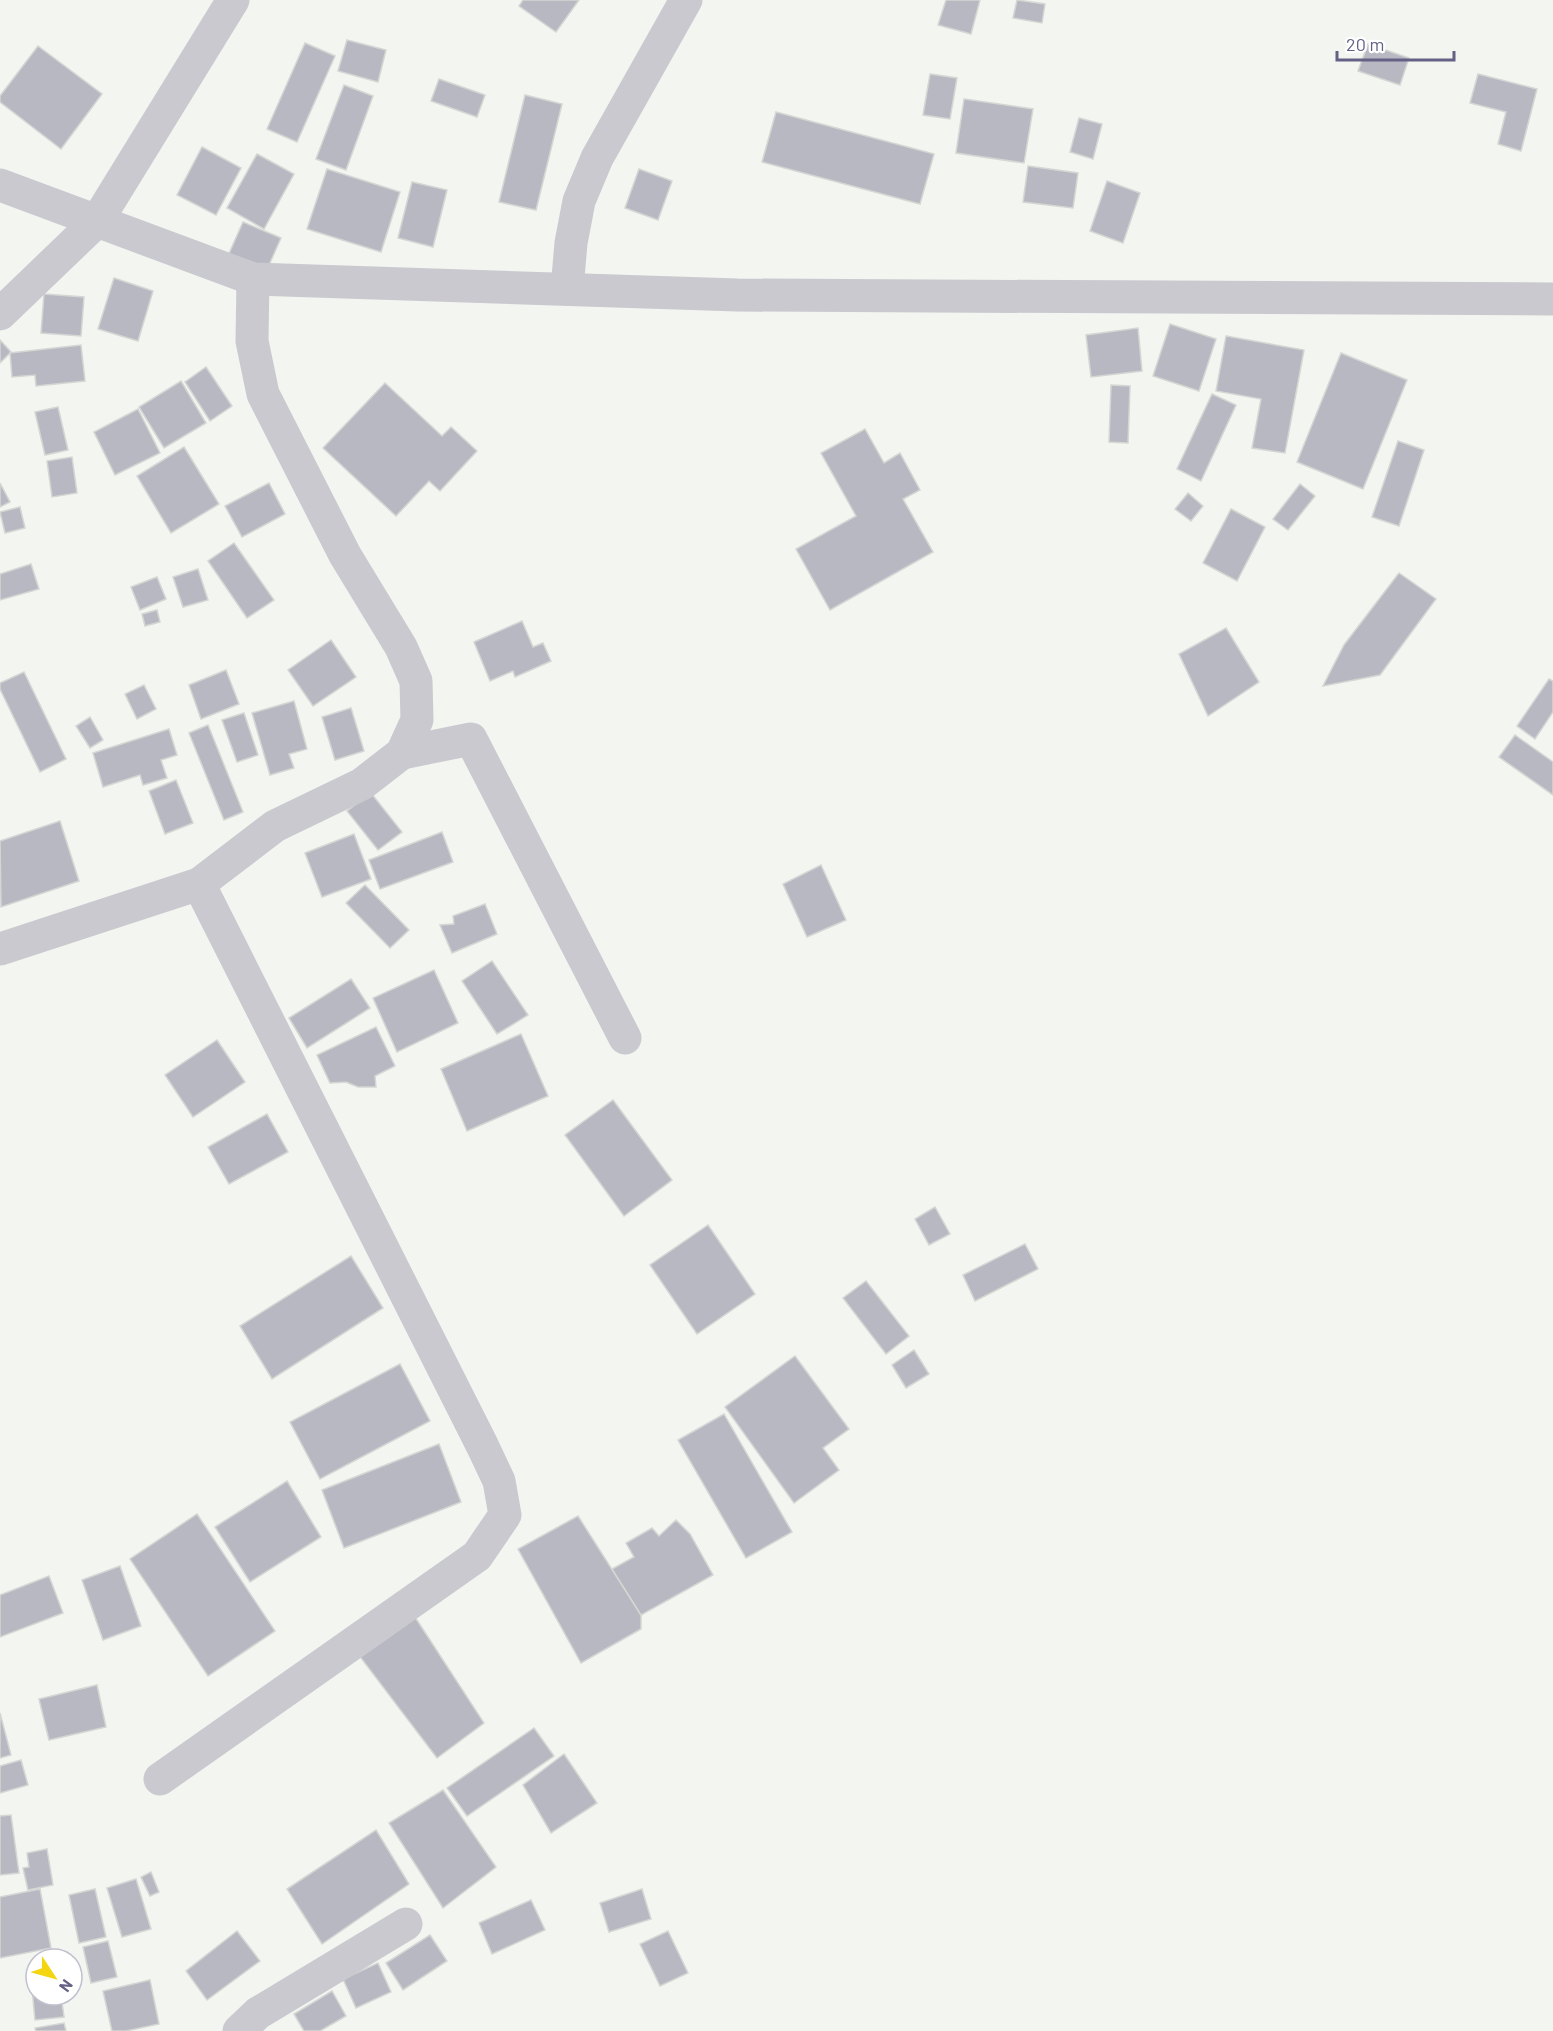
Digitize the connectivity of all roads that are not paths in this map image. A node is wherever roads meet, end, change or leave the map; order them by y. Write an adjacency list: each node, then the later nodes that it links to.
1 (233, 0): 4 (street)
2 (686, 0): 6 (street)
3 (0, 185): 4 (street)
4 (97, 221): 5 (street); 8 (street)
5 (253, 279): 6 (street); 9 (street)
6 (567, 290): 7 (street)
7 (1553, 299)
8 (0, 314)
9 (402, 753): 10 (street); 12 (street)
10 (200, 884): 11 (street); 13 (street)
11 (0, 949)
12 (625, 1038)
13 (160, 1779)
14 (406, 1924): 15 (street)
15 (239, 2031)

